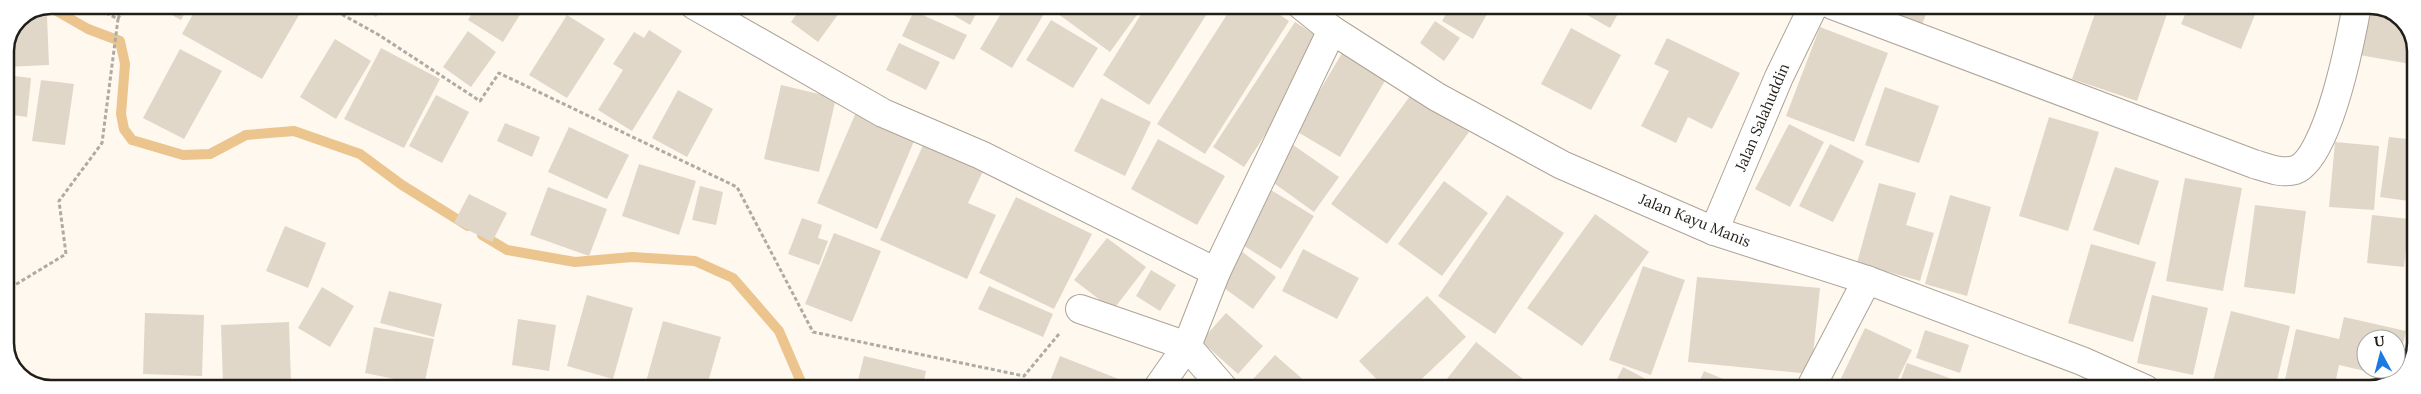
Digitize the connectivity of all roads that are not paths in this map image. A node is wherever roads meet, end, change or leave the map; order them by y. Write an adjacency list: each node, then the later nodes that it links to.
1 (710, 14): 8 (street)
2 (1312, 14): 6 (street, Jalan Kayu Manis)
3 (1810, 14): 7 (street, Jalan Salahuddin)
4 (1856, 14): 5 (street)
5 (2356, 14)
6 (1332, 30): 7 (street, Jalan Kayu Manis); 8 (street)
7 (1714, 231): 9 (street, Jalan Kayu Manis)
8 (1216, 272): 11 (street)
9 (1867, 280): 14 (street); 15 (street, Jalan Kayu Manis)
10 (1080, 309): 11 (street)
11 (1187, 346): 12 (street); 13 (street)
12 (1163, 380)
13 (1216, 380)
14 (1815, 380)
15 (2125, 380)

